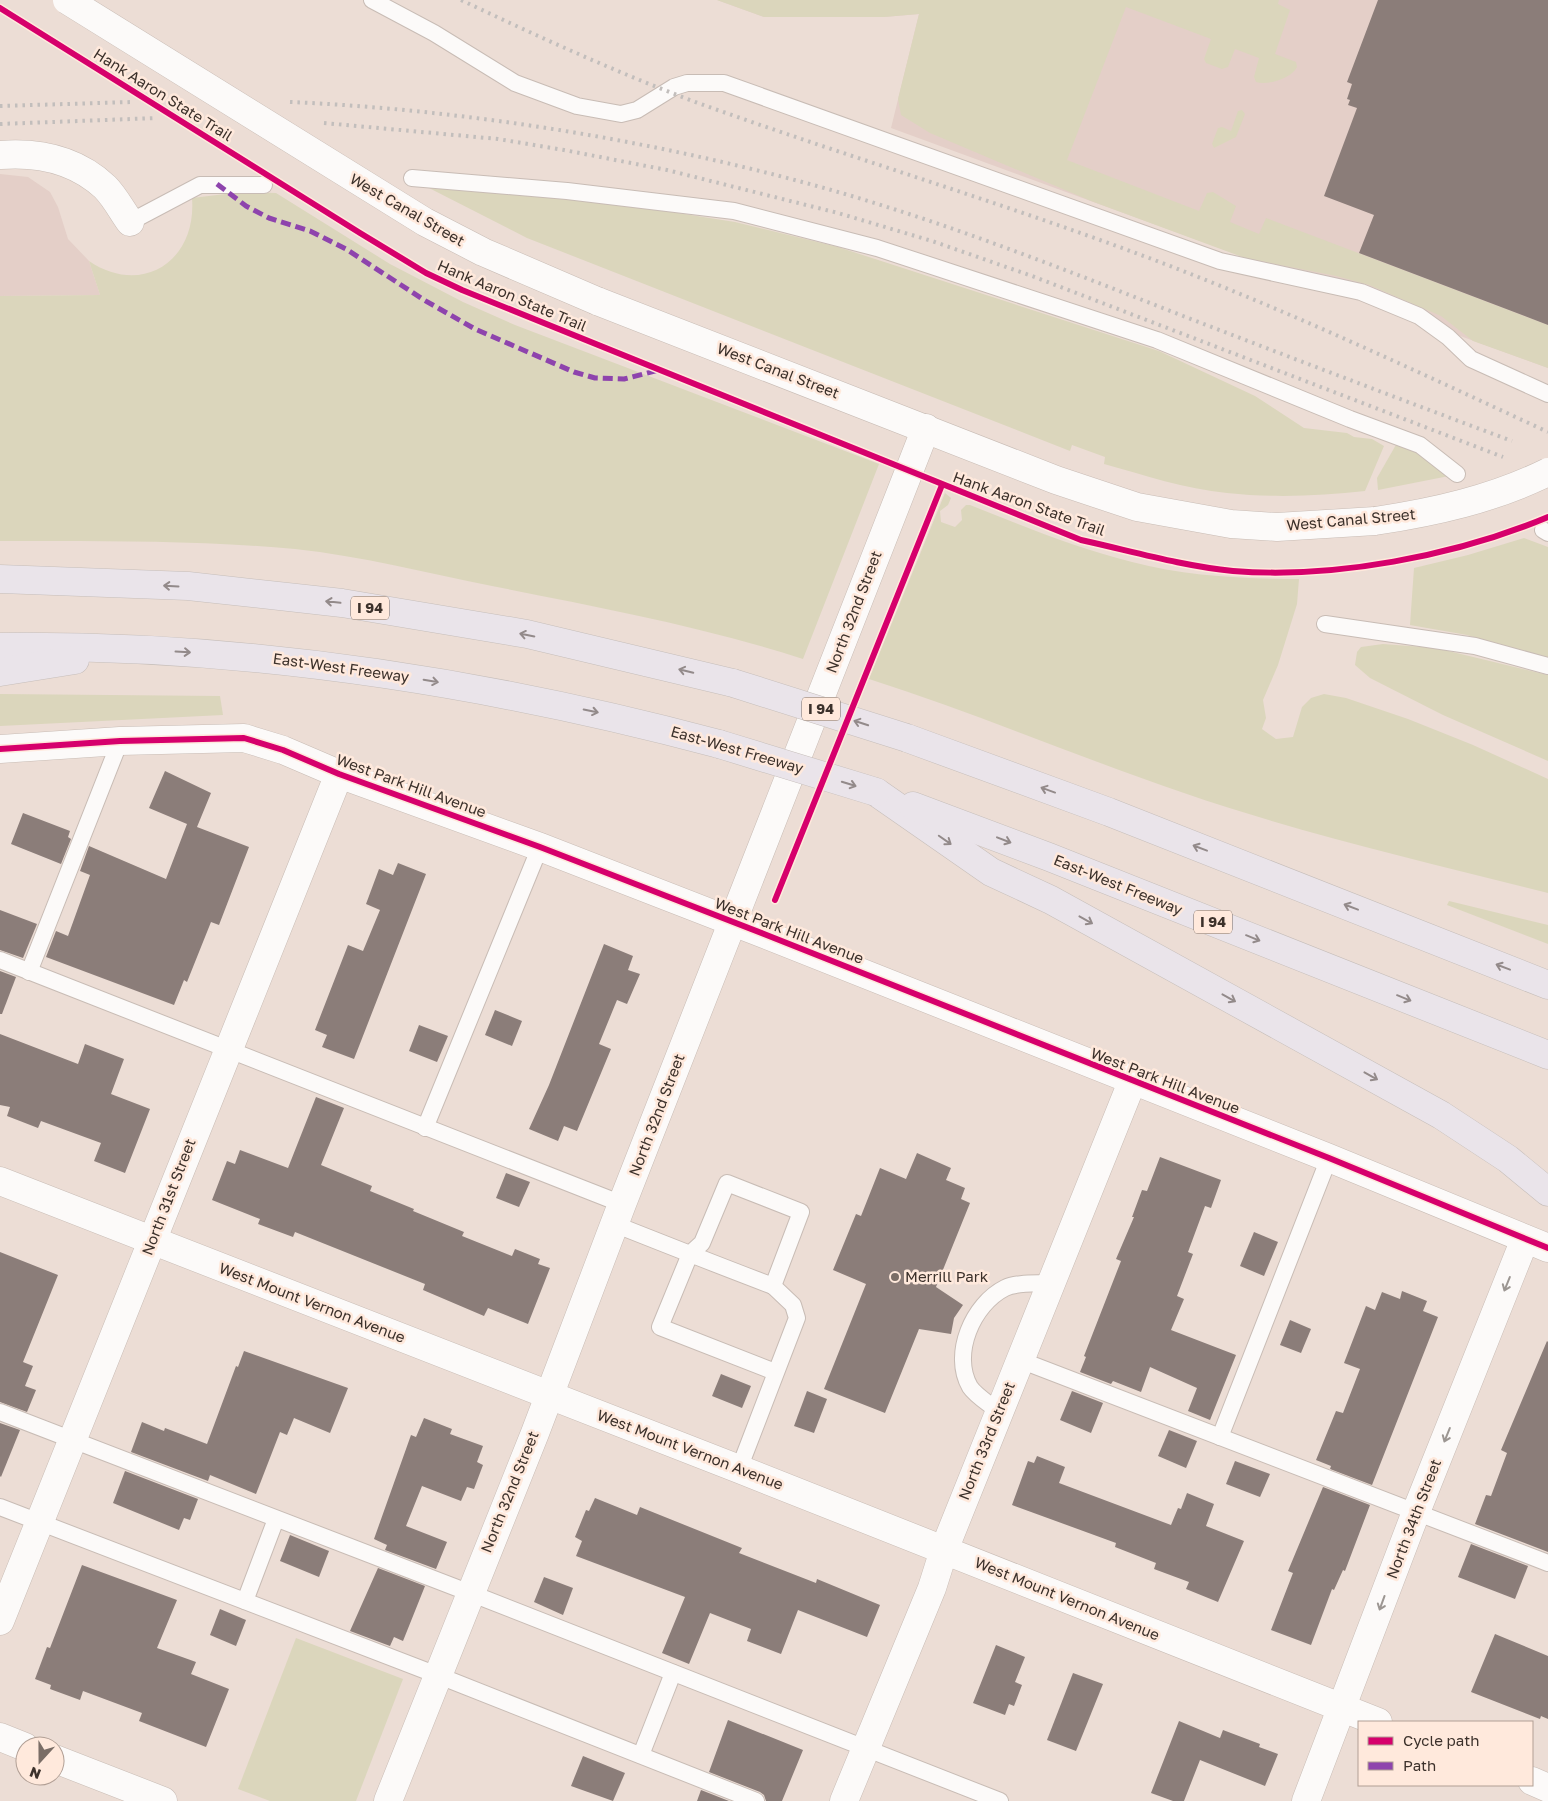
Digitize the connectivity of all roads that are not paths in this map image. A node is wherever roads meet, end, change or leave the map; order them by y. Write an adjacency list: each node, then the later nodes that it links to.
1 (67, 0): 8 (street, West Canal Street, bridge)
2 (372, 0): 7 (lane)
3 (0, 155): 6 (street)
4 (412, 178): 10 (lane)
5 (264, 186): 6 (lane)
6 (130, 222)
7 (1548, 394)
8 (926, 428): 9 (street, West Canal Street, bridge); 22 (street, North 32nd Street)
9 (1548, 472)
10 (1458, 474)
11 (0, 579): 25 (highway, I 94, one-way to 11, bridge)
12 (1325, 624): 15 (lane)
13 (0, 647): 14 (highway, East-West Freeway / I 94)
14 (134, 649): 16 (highway); 20 (highway, East-West Freeway / I 94, one-way to 20, bridge)
15 (1548, 666)
16 (0, 672)
17 (120, 741): 18 (street, West Park Hill Avenue); 19 (street, West Park Hill Avenue); 24 (lane)
18 (0, 749)
19 (339, 774): 21 (street, West Park Hill Avenue); 26 (street, North 31st Street)
20 (876, 792): 27 (highway, East-West Freeway / I 94, one-way to 27); 32 (highway, one-way to 32)
21 (540, 846): 22 (street, West Park Hill Avenue); 29 (lane)
22 (733, 922): 28 (street, West Park Hill Avenue); 33 (street, North 32nd Street)
23 (0, 960): 24 (lane)
24 (29, 972): 26 (lane)
25 (1548, 985)
26 (226, 1051): 29 (lane); 34 (street, North 31st Street)
27 (1548, 1055)
28 (1132, 1082): 30 (street, West Park Hill Avenue); 37 (street, North 33rd Street)
29 (425, 1128): 33 (lane)
30 (1329, 1158): 35 (street, West Park Hill Avenue); 44 (lane)
31 (0, 1181): 34 (street, West Mount Vernon Avenue)
32 (1548, 1192)
33 (618, 1214): 36 (lane); 41 (street, North 32nd Street)
34 (152, 1242): 41 (street, West Mount Vernon Avenue); 45 (street, North 31st Street)
35 (1537, 1243): 48 (street, North 34th Street, one-way to 48)
36 (690, 1254): 38 (lane); 38 (lane); 40 (lane)
37 (1051, 1283): 39 (street, North 33rd Street); 43 (lane)
38 (774, 1286): 40 (lane)
39 (1020, 1360): 43 (street, North 33rd Street); 44 (lane)
40 (775, 1372): 46 (lane)
41 (549, 1395): 46 (street, West Mount Vernon Avenue); 53 (street, North 32nd Street)
42 (0, 1412): 45 (lane)
43 (999, 1412): 51 (street, North 33rd Street)
44 (1220, 1437): 48 (lane)
45 (72, 1440): 49 (lane); 50 (street, North 31st Street)
46 (739, 1469): 51 (street, West Mount Vernon Avenue)
47 (0, 1507): 50 (lane)
48 (1416, 1512): 52 (lane); 58 (street, North 34th Street, one-way to 58)
49 (276, 1519): 53 (lane); 54 (lane)
50 (40, 1522): 54 (lane); 55 (street, North 31st Street)
51 (944, 1550): 58 (street, West Mount Vernon Avenue); 62 (street, North 33rd Street)
52 (1548, 1563)
53 (470, 1593): 56 (lane); 57 (street, North 32nd Street)
54 (245, 1601): 57 (lane)
55 (0, 1621)
56 (673, 1673): 62 (lane); 63 (lane)
57 (437, 1674): 63 (lane); 68 (street, North 32nd Street)
58 (1342, 1708): 59 (street, West Mount Vernon Avenue); 72 (street, North 34th Street)
59 (1375, 1721)
60 (0, 1737): 61 (street)
61 (15, 1743)
62 (865, 1748): 70 (street, North 33rd Street); 71 (lane)
63 (640, 1755): 69 (lane)
64 (65, 1763): 67 (street)
65 (1533, 1782): 66 (street)
66 (1548, 1788)
67 (163, 1801)
68 (388, 1801)
69 (756, 1801)
70 (844, 1801)
71 (1000, 1801)
72 (1306, 1801)

